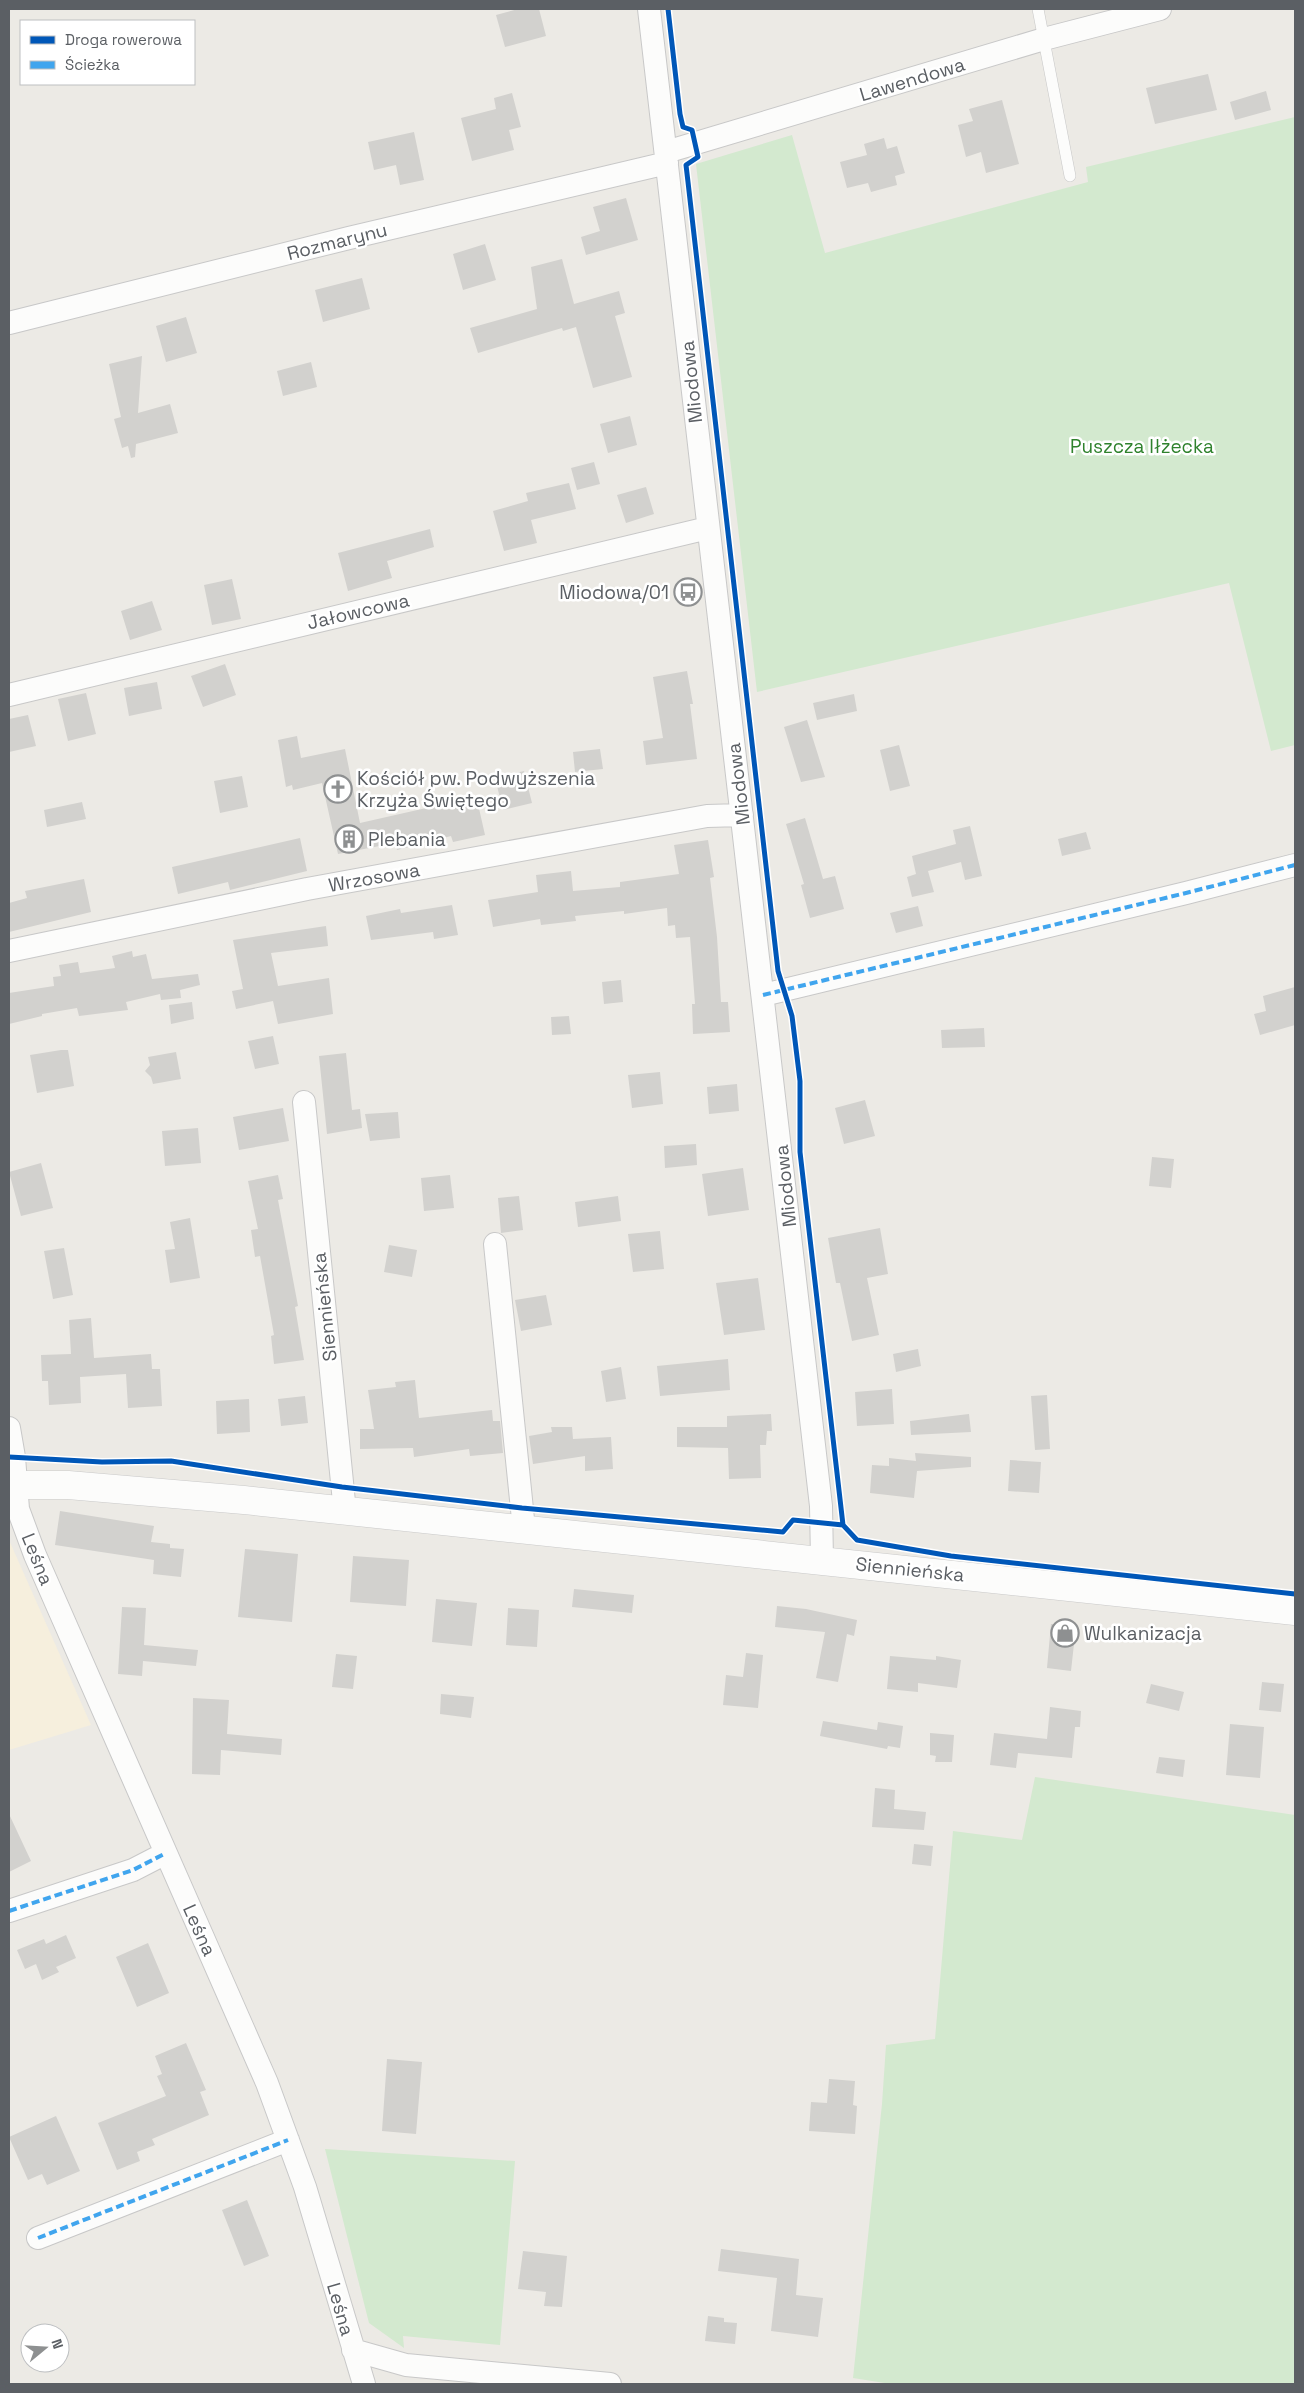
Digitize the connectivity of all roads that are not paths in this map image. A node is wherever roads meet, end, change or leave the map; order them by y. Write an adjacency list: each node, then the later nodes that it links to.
1 (649, 9): 5 (street, Miodowa)
2 (1038, 9): 4 (lane)
3 (1160, 9): 4 (street, Lawendowa)
4 (1044, 39): 5 (street, Lawendowa); 6 (lane)
5 (666, 158): 7 (street, Rozmarynu); 8 (street, Miodowa)
6 (1070, 176)
7 (9, 324)
8 (708, 528): 9 (street, Jałowcowa); 10 (street, Miodowa)
9 (9, 695)
10 (742, 815): 12 (street, Wrzosowa); 13 (street, Miodowa)
11 (1295, 865): 13 (street)
12 (9, 951)
13 (763, 995): 20 (street, Miodowa)
14 (304, 1102): 18 (street, Siennieńska)
15 (494, 1244): 19 (street)
16 (9, 1428): 17 (street, Leśna)
17 (13, 1485): 18 (main road, Siennieńska); 22 (street, Leśna)
18 (345, 1512): 19 (main road, Siennieńska)
19 (524, 1529): 20 (main road, Siennieńska)
20 (822, 1560): 21 (main road, Siennieńska)
21 (1295, 1611)
22 (166, 1853): 23 (street); 24 (street, Leśna)
23 (9, 1912)
24 (288, 2140): 25 (street); 26 (street, Leśna)
25 (38, 2238)
26 (354, 2350): 27 (street, Leśna); 28 (street)
27 (364, 2384)
28 (610, 2384)

